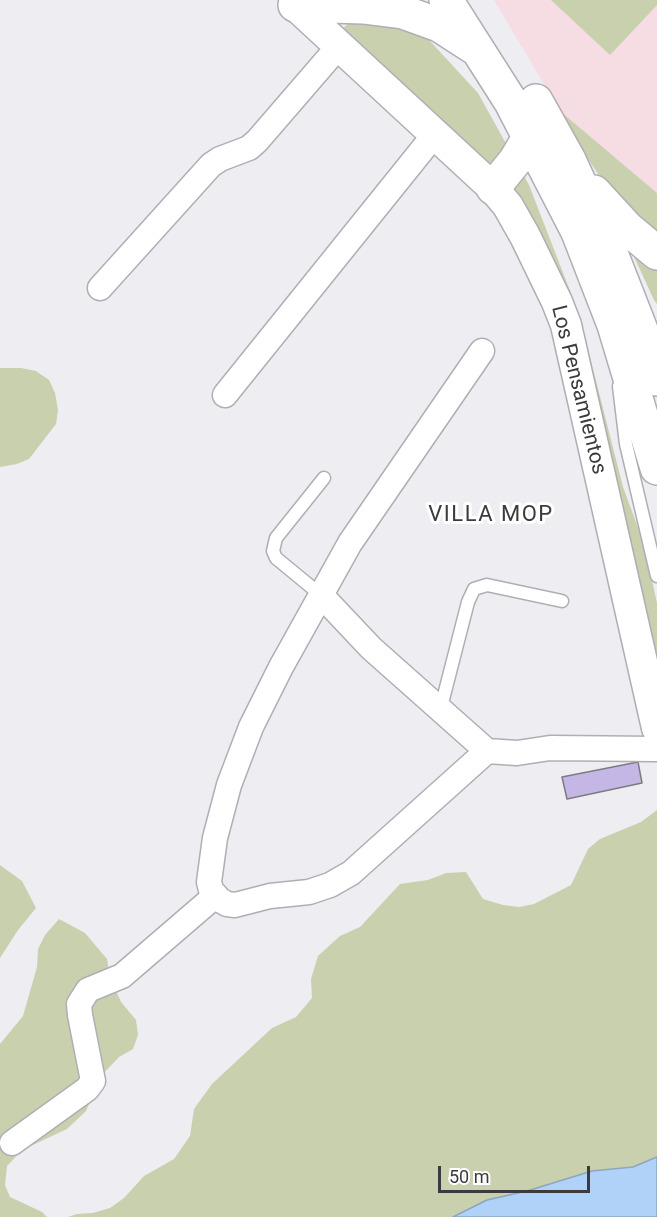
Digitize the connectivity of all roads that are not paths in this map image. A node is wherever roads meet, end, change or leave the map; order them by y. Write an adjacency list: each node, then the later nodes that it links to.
1 (446, 0): 5 (highway)
2 (474, 0): 8 (highway)
3 (295, 5): 4 (street, Los Pensamientos); 5 (highway)
4 (339, 46): 6 (street, Los Pensamientos); 11 (street)
5 (483, 56): 7 (highway)
6 (435, 134): 9 (street, Los Pensamientos); 15 (street)
7 (530, 136): 9 (highway); 12 (highway)
8 (569, 160): 10 (highway); 14 (highway)
9 (493, 188): 22 (street, Los Pensamientos)
10 (657, 253)
11 (100, 288)
12 (614, 325): 16 (highway); 18 (lane)
13 (482, 351): 19 (street)
14 (657, 379)
15 (225, 395)
16 (657, 468)
17 (324, 478): 19 (lane)
18 (657, 576)
19 (321, 595): 21 (street); 25 (street)
20 (562, 601): 21 (lane)
21 (440, 711): 24 (street)
22 (657, 728)
23 (657, 749): 24 (street)
24 (487, 751): 25 (street)
25 (215, 896): 26 (street)
26 (12, 1143)

